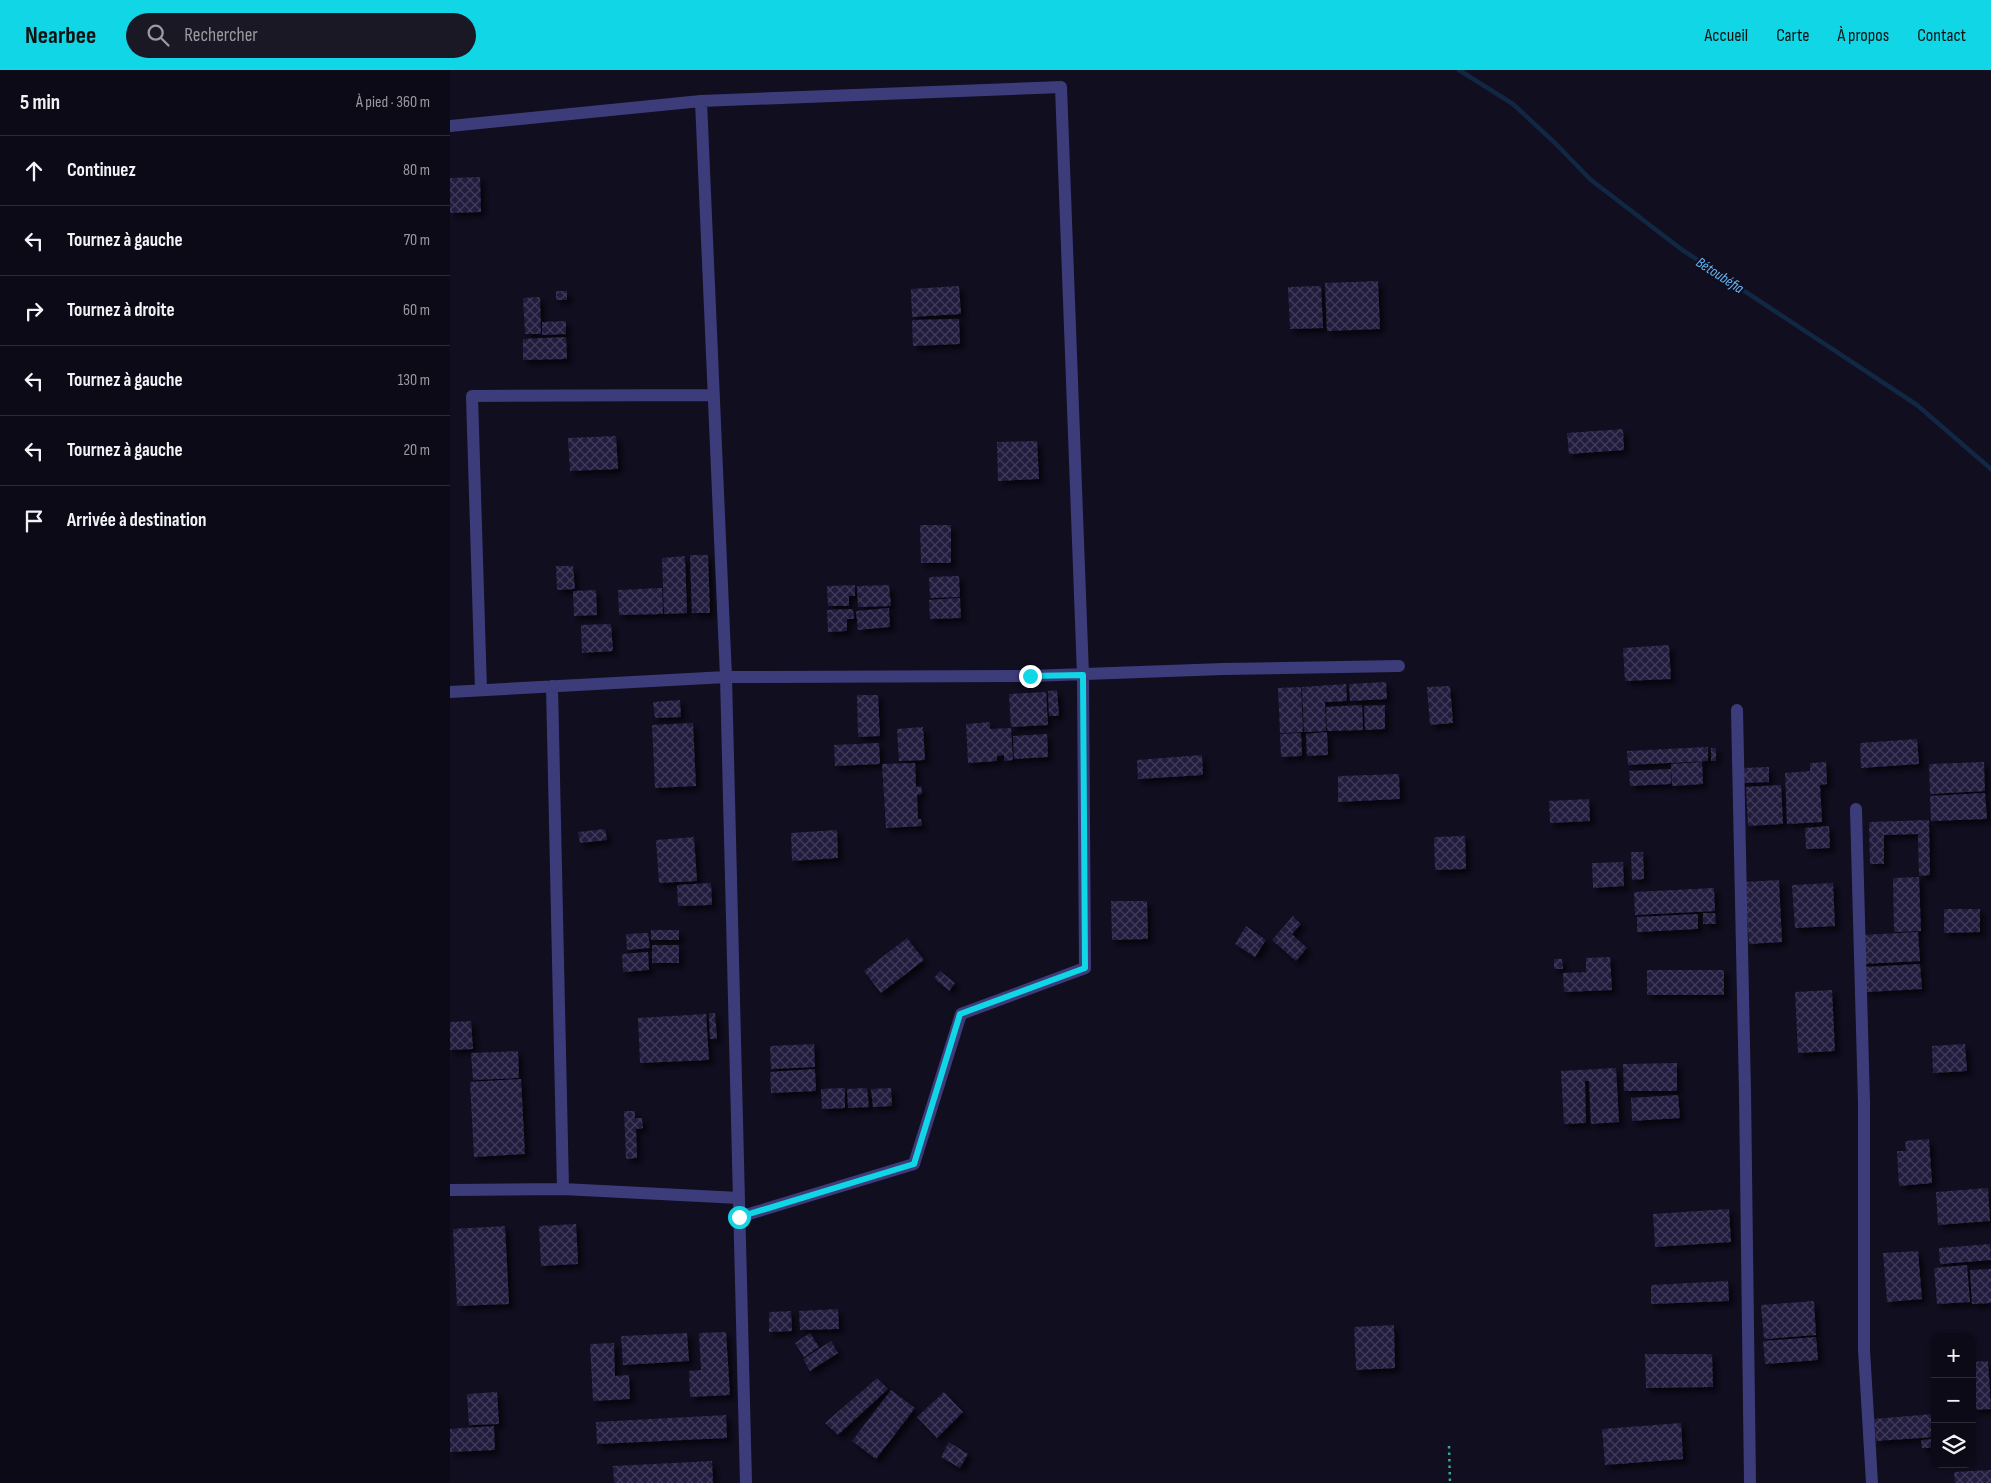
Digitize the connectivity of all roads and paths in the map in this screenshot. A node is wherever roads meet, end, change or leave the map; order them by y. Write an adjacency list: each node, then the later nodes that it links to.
1 (701, 101): 2 (street); 3 (street); 5 (street)
2 (450, 126)
3 (713, 394): 6 (street); 8 (street)
4 (1399, 666): 5 (street)
5 (1083, 675): 6 (street); 15 (street)
6 (726, 677): 7 (street); 14 (street)
7 (552, 686): 8 (street); 12 (street)
8 (481, 690): 9 (street)
9 (450, 692)
10 (1737, 710): 19 (street)
11 (1856, 809): 20 (street)
12 (563, 1189): 13 (street); 14 (street)
13 (450, 1190)
14 (738, 1198): 15 (street)
15 (739, 1217): 17 (street)
16 (1449, 1446): 18 (path)
17 (746, 1483)
18 (1450, 1483)
19 (1750, 1483)
20 (1872, 1483)

